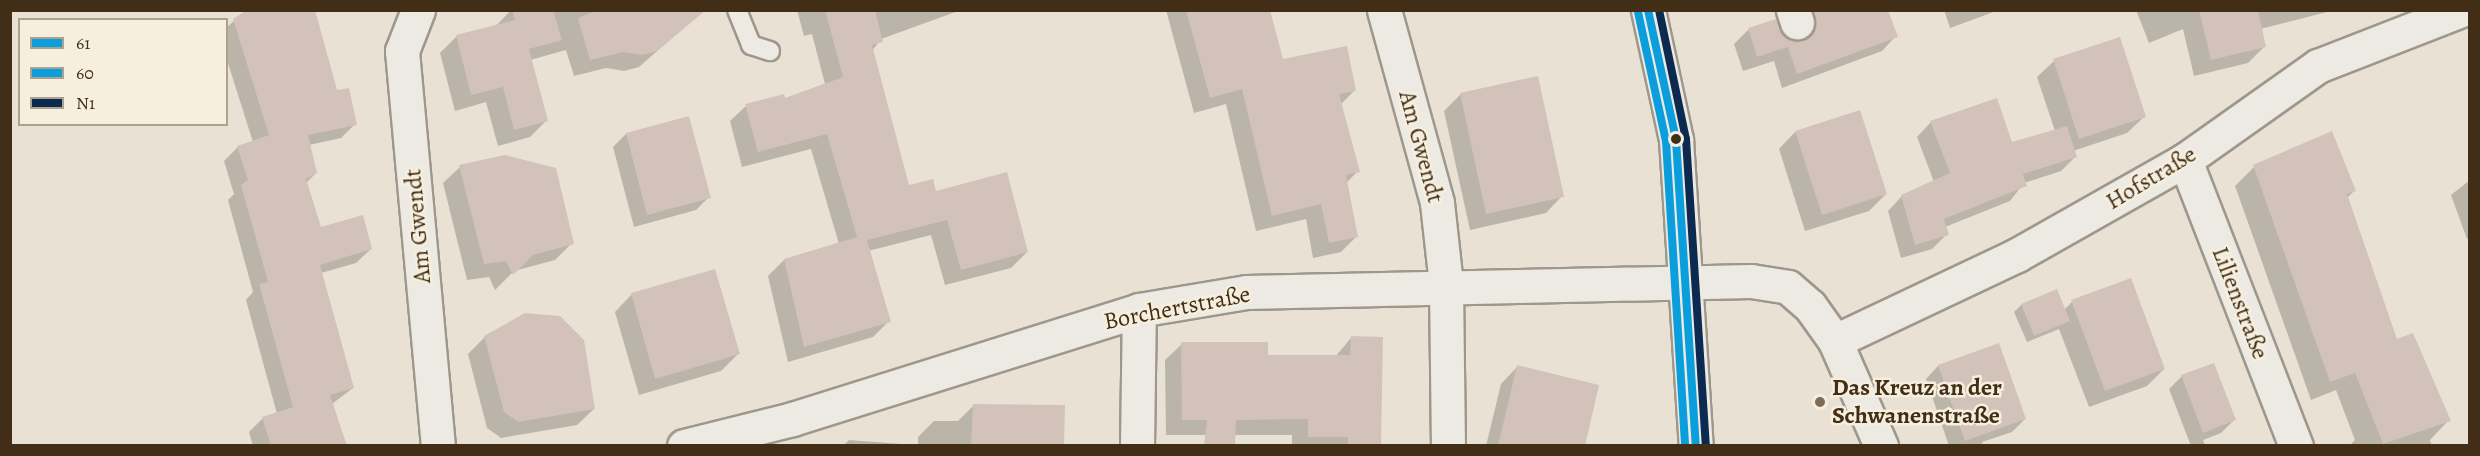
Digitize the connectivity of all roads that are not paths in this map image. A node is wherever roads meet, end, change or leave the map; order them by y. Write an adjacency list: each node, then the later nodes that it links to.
1 (418, 10): 13 (street, Am Gwendt)
2 (737, 10): 6 (lane)
3 (1384, 10): 9 (street, Am Gwendt)
4 (1648, 10): 8 (street)
5 (2462, 10): 7 (street, Hofstraße)
6 (770, 51)
7 (2185, 160): 11 (street, Hofstraße); 19 (street, Lilienstraße)
8 (1688, 284): 9 (street, Borchertstraße); 11 (street, Borchertstraße); 17 (street)
9 (1446, 285): 10 (street, Borchertstraße); 16 (street, Am Gwendt)
10 (1139, 310): 12 (street, Borchertstraße); 15 (street)
11 (1835, 341): 18 (street, Borchertstraße)
12 (792, 432): 14 (street, Borchertstraße)
13 (438, 446)
14 (684, 446)
15 (1137, 446)
16 (1448, 446)
17 (1696, 446)
18 (1881, 446)
19 (2296, 446)

